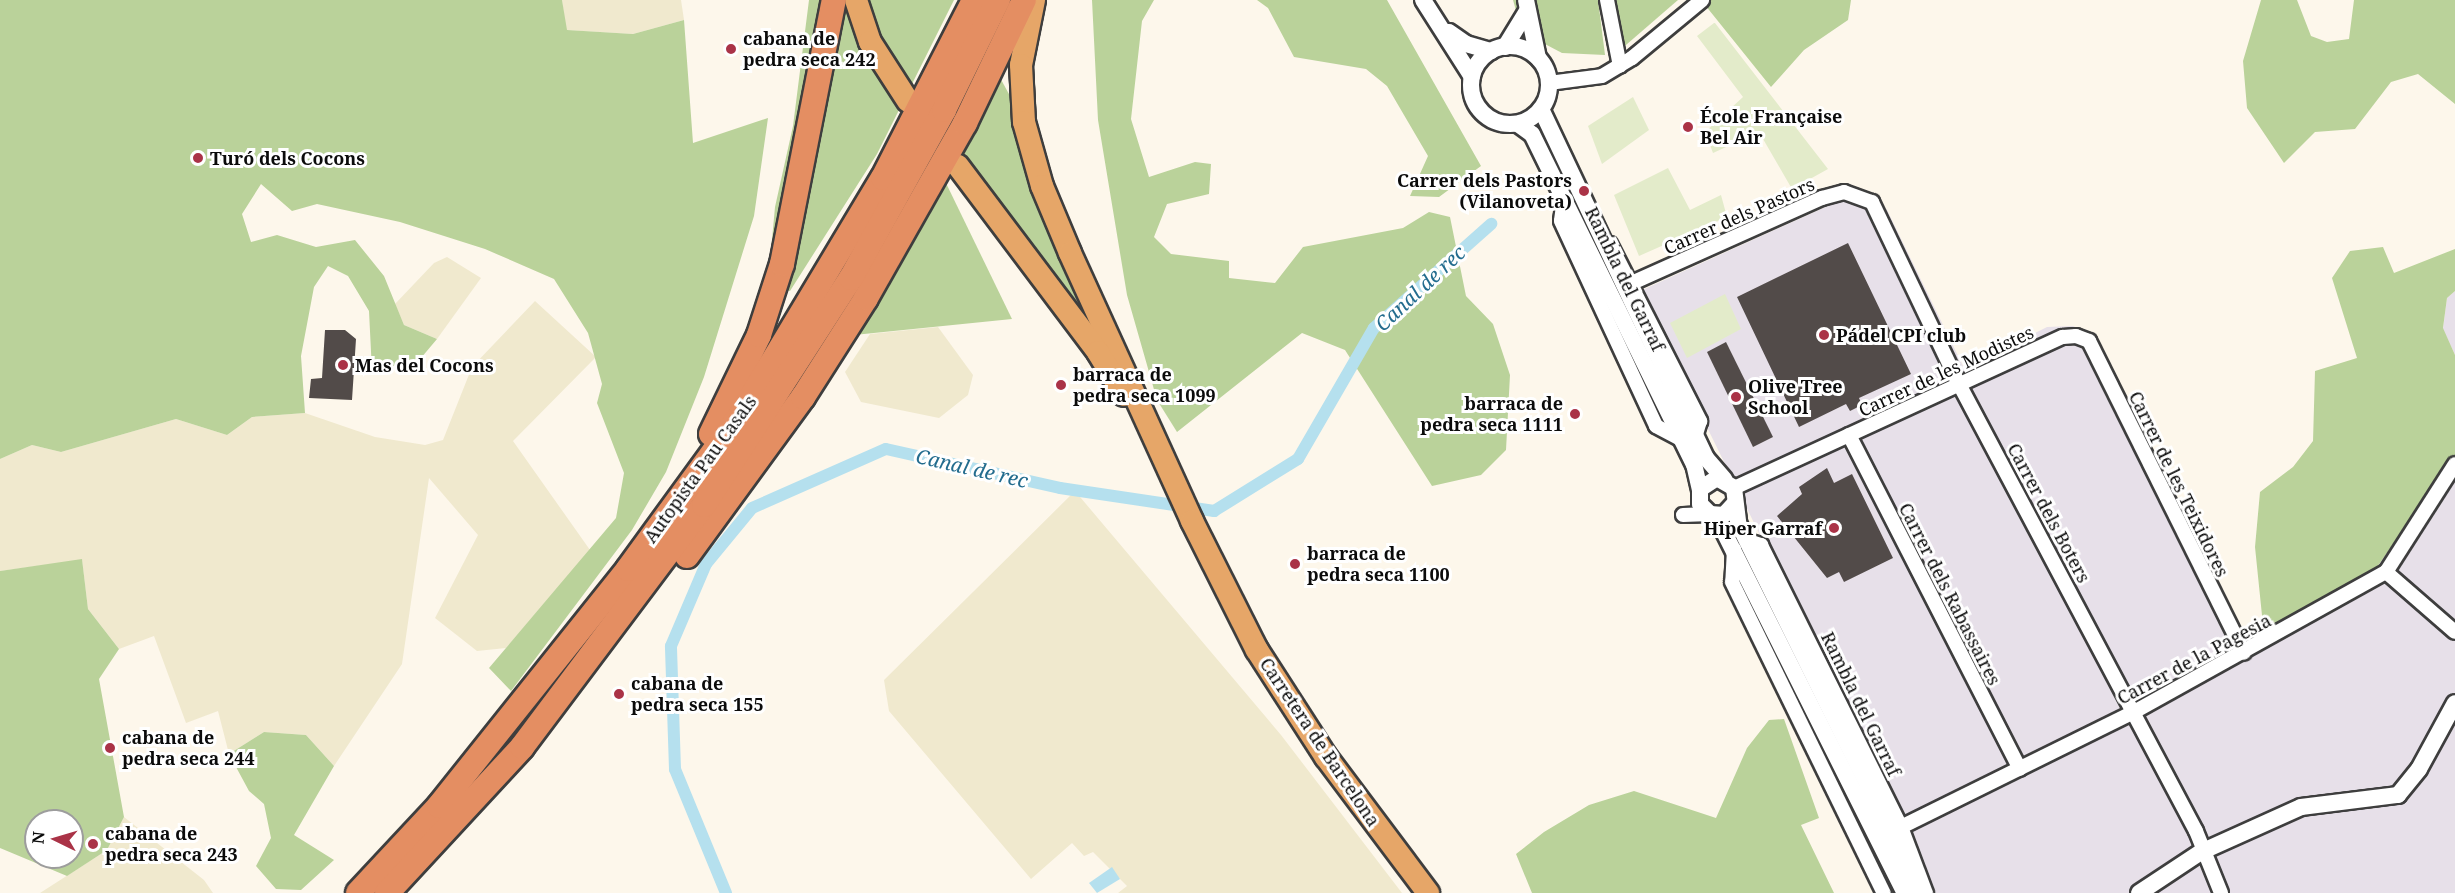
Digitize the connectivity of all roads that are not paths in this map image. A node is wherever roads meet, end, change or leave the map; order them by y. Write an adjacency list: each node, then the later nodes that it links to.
1 (834, 0): 34 (highway)
2 (856, 0): 17 (highway)
3 (974, 0): 34 (highway, Autopista Pau Casals)
4 (998, 0): 38 (highway, Autopista Pau Casals)
5 (1024, 0): 38 (highway)
6 (1034, 0): 28 (highway)
7 (1423, 0): 11 (street)
8 (1608, 0): 14 (street)
9 (1702, 0): 14 (street)
10 (1526, 5): 12 (street); 13 (street)
11 (1437, 24): 12 (street); 15 (street)
12 (1498, 49): 13 (street); 15 (street)
13 (1538, 58): 16 (street)
14 (1620, 66): 16 (street)
15 (1472, 77): 19 (street)
16 (1549, 83): 18 (street)
17 (908, 101)
18 (1542, 115): 19 (street); 22 (street, Rambla del Garraf)
19 (1518, 124): 27 (street, Rambla del Garraf)
20 (958, 166): 28 (highway)
21 (1860, 195): 23 (street, Carrer dels Pastors); 25 (street, Carrer dels Boters)
22 (1602, 241): 23 (street, Rambla del Garraf); 27 (street, Rambla del Garraf)
23 (1634, 282): 27 (street, Rambla del Garraf)
24 (2076, 336): 25 (street, Carrer de les Modistes); 37 (street, Carrer de les Teixidores)
25 (1959, 384): 26 (street, Carrer de les Modistes); 40 (street, Carrer dels Boters)
26 (1849, 435): 30 (street, Carrer de les Modistes); 41 (street, Carrer dels Rabassaires)
27 (1689, 437): 30 (street, Rambla del Garraf); 31 (street, Rambla del Garraf)
28 (1162, 454): 46 (highway, Carretera de Barcelona)
29 (2455, 464): 35 (street, Carrer de la Pagesia)
30 (1731, 490): 31 (street); 32 (street); 33 (street, Rambla del Garraf)
31 (1699, 493): 32 (street, Rambla del Garraf)
32 (1713, 515): 33 (street, Rambla del Garraf)
33 (1741, 544): 42 (street, Rambla del Garraf); 47 (street, Rambla del Garraf); 48 (street, Rambla del Garraf); 49 (street, Rambla del Garraf)
34 (628, 569): 44 (highway, Autopista Pau Casals)
35 (2386, 572): 36 (street); 37 (street, Carrer de la Pagesia)
36 (2455, 632)
37 (2244, 653): 40 (street, Carrer de la Pagesia)
38 (584, 672): 45 (highway, Autopista Pau Casals)
39 (2455, 703): 43 (street)
40 (2134, 712): 41 (street, Carrer de la Pagesia); 43 (street, Carrer dels Boters)
41 (2020, 769): 42 (street, Carrer de la Pagesia)
42 (1901, 827): 50 (street, Rambla del Garraf)
43 (2201, 852): 51 (street); 52 (street, Carrer dels Boters)
44 (358, 893)
45 (387, 893)
46 (1428, 893)
47 (1884, 893)
48 (1905, 893)
49 (1921, 893)
50 (1926, 893)
51 (2139, 893)
52 (2221, 893)

